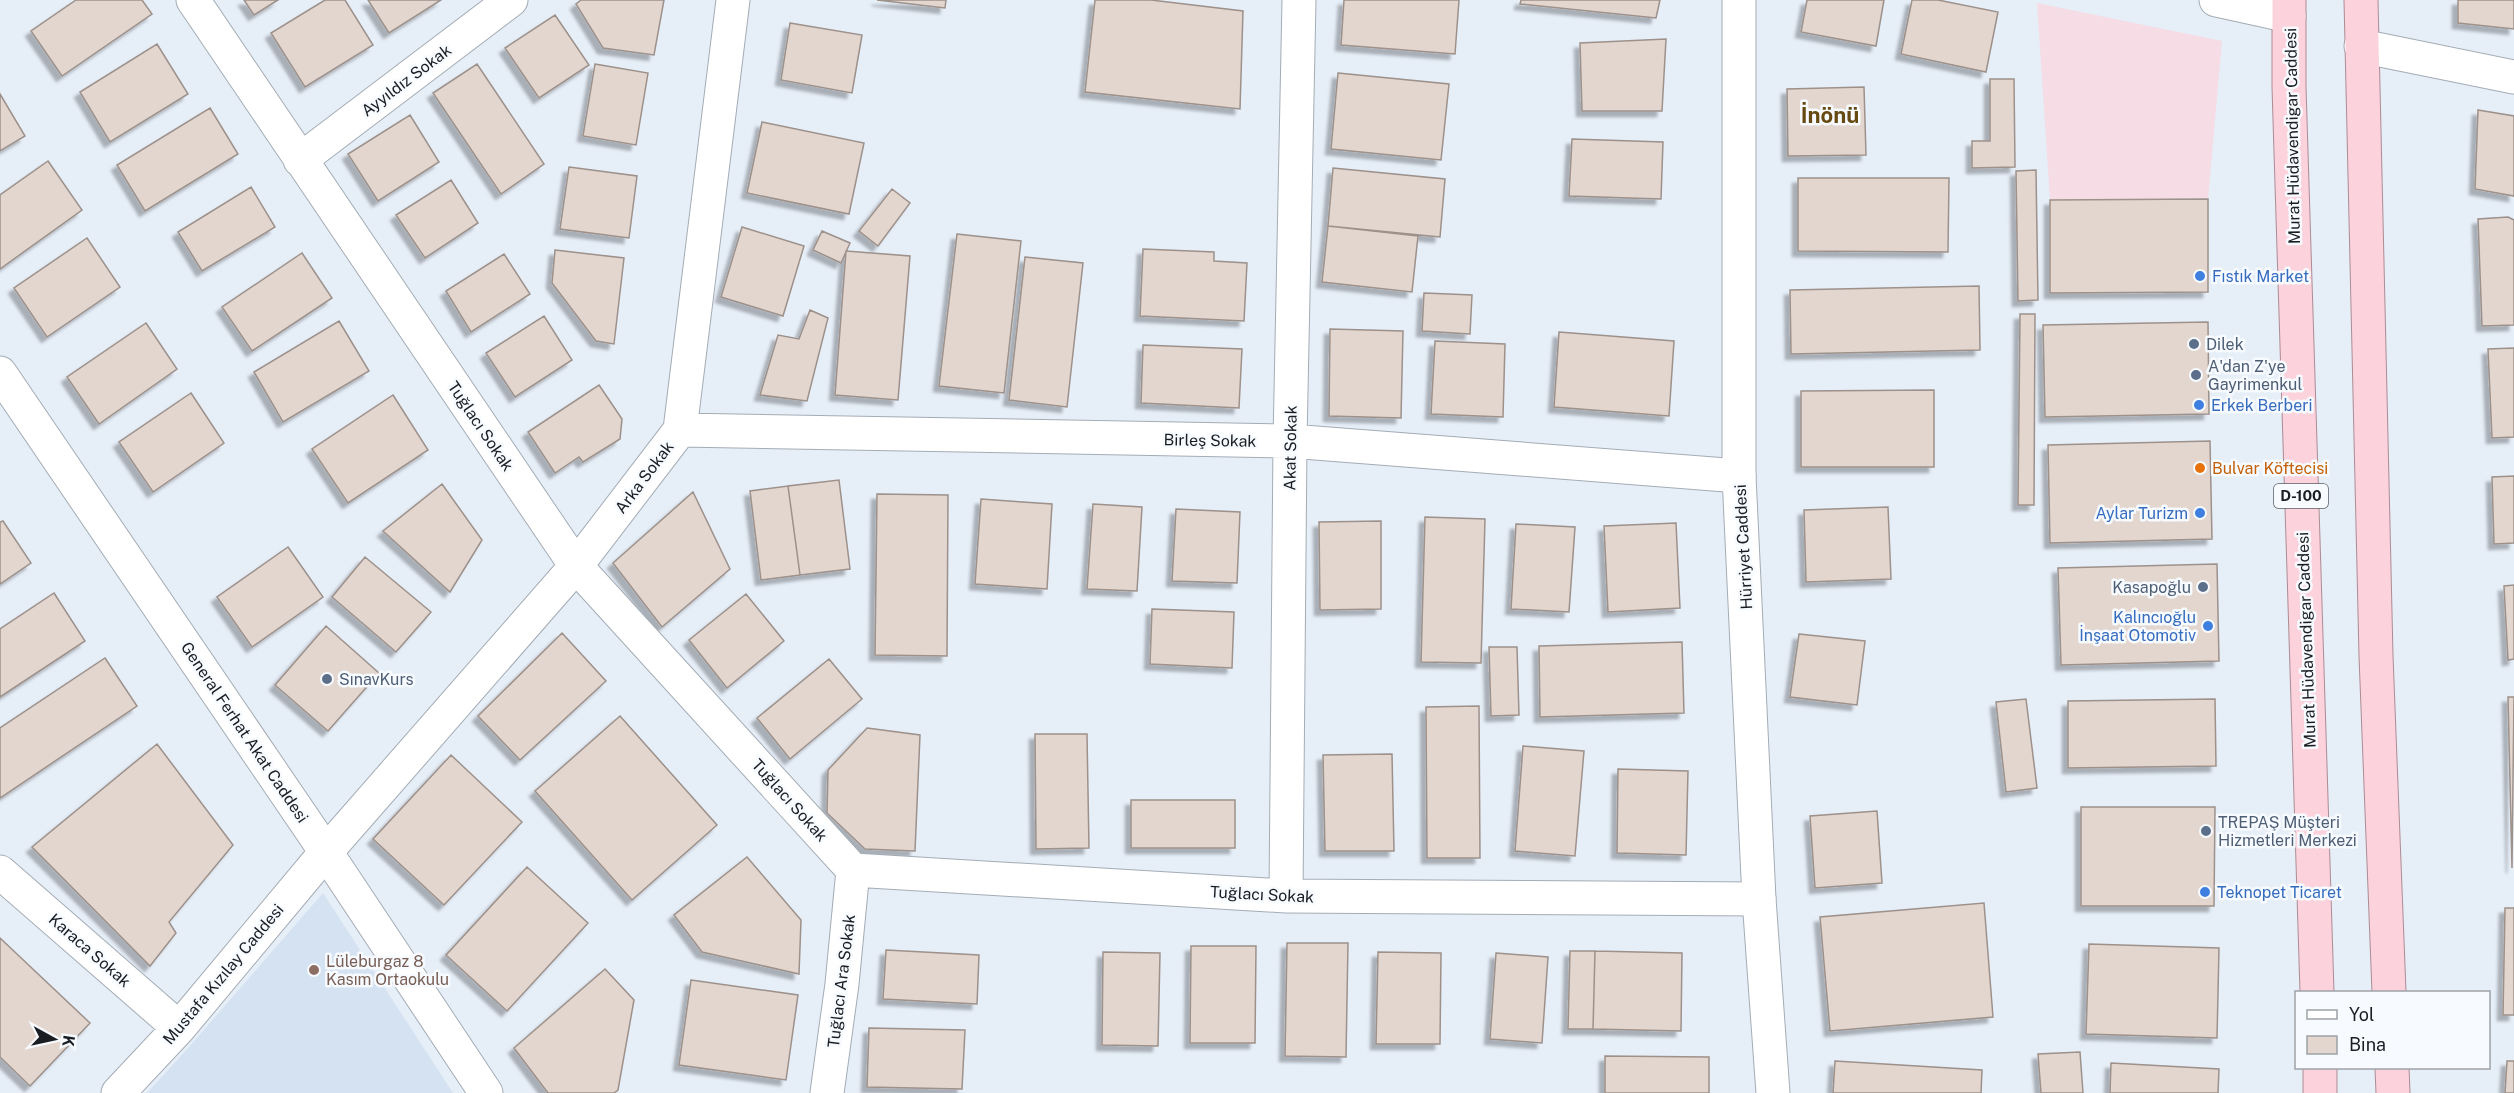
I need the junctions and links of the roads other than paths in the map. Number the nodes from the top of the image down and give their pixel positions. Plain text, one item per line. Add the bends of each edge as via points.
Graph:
1 (193, 0) edge
2 (511, 0) edge
3 (732, 0) edge
4 (1299, 0) edge
5 (1739, 0) edge
6 (2216, 0) edge
7 (2361, 0) edge
8 (2289, 8) edge
9 (2361, 46) junction
10 (2514, 77) edge
11 (300, 160) junction
12 (0, 373) edge
13 (680, 430) junction
14 (1290, 441) junction
15 (1740, 476) junction
16 (576, 566) junction
17 (326, 852) junction
18 (853, 870) junction
19 (0, 872) edge
20 (1286, 896) junction
21 (1758, 899) junction
22 (2317, 991) edge
23 (2389, 991) edge
24 (179, 1029) junction
25 (2320, 1069) edge
26 (2392, 1069) edge
27 (118, 1093) edge
28 (486, 1093) edge
29 (827, 1093) edge
30 (1773, 1093) edge
31 (2320, 1093) edge
32 (2393, 1093) edge

1 - 11 street, Tuğlacı Sokak
2 - 11 street, Ayyıldız Sokak
3 - 13 street, Arka Sokak
4 - 14 street, Akat Sokak
5 - 15 street, Hürriyet Caddesi
6 - 8 street
7 - 9 highway
8 - 22 highway, Murat Hüdavendigar Caddesi / D-100
9 - 10 street
9 - 23 highway via 2376,656
11 - 16 street, Tuğlacı Sokak
12 - 17 street, General Ferhat Akat Caddesi
13 - 14 street, Birleş Sokak
13 - 16 street, Arka Sokak
14 - 15 street, Birleş Sokak
14 - 20 street, Akat Sokak
15 - 21 street, Hürriyet Caddesi
16 - 17 street, Arka Sokak
16 - 18 street, Tuğlacı Sokak
17 - 24 street, Mustafa Kızılay Caddesi
17 - 28 street, General Ferhat Akat Caddesi
18 - 20 street, Tuğlacı Sokak
18 - 29 street, Tuğlacı Ara Sokak
19 - 24 street, Karaca Sokak
20 - 21 street, Tuğlacı Sokak
21 - 30 street, Hürriyet Caddesi
24 - 27 street, Mustafa Kızılay Caddesi
25 - 31 highway
26 - 32 highway

